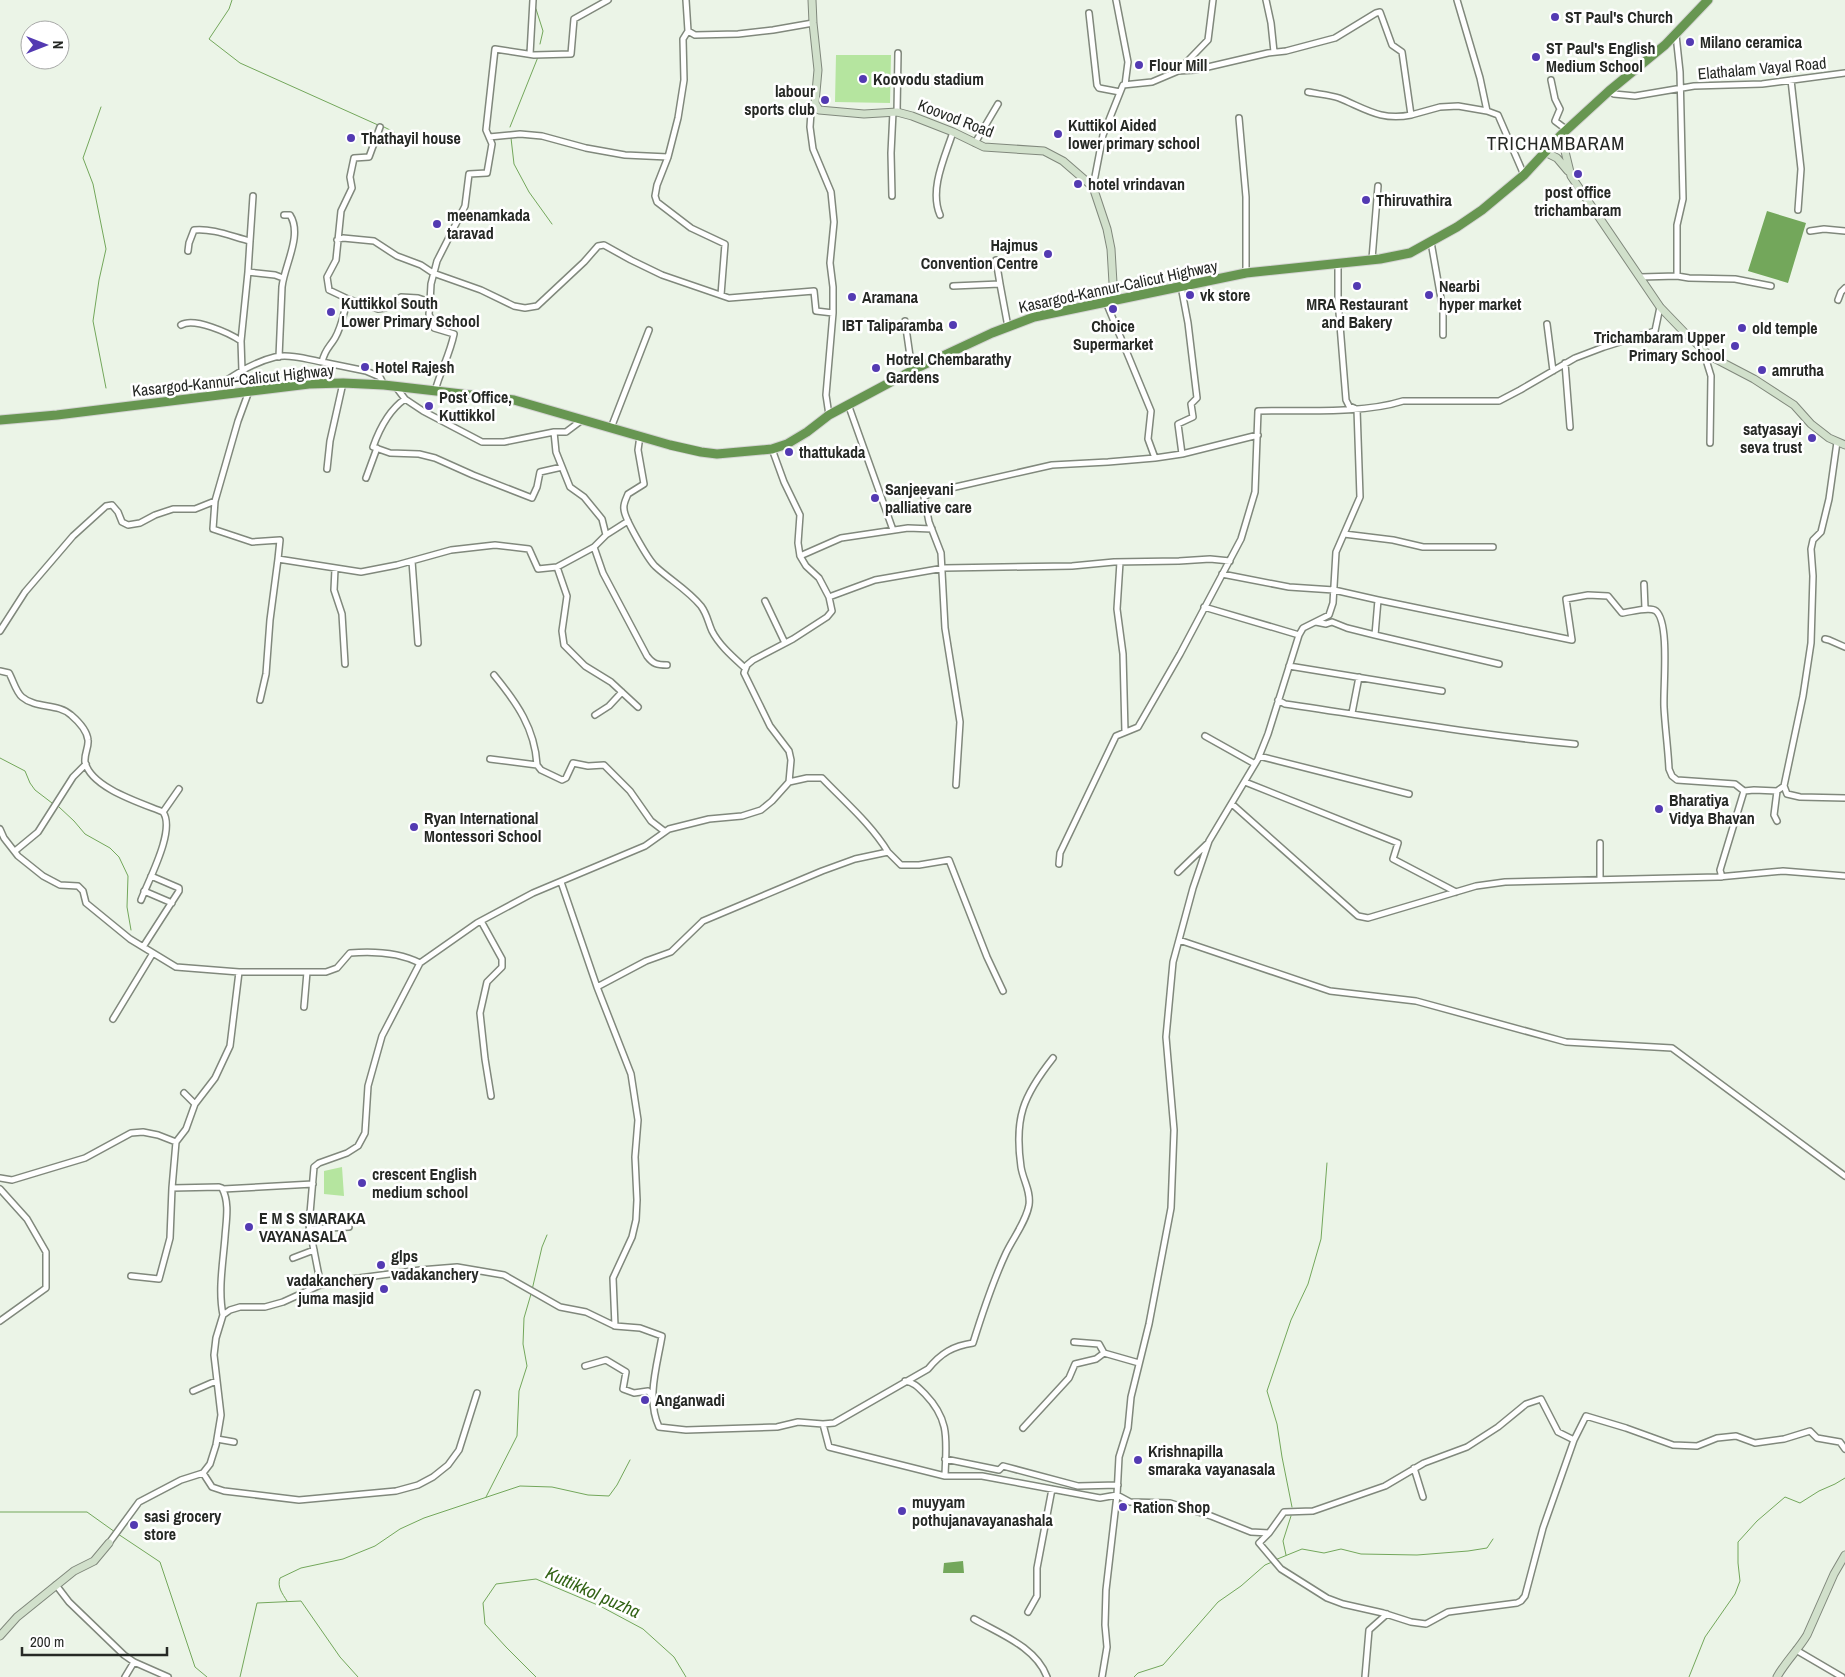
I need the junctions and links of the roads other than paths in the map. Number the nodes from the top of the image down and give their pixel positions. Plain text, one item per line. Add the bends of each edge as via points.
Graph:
1 (533, 0) edge
2 (608, 0) edge
3 (686, 0) edge
4 (812, 0) edge
5 (1116, 0) edge
6 (1213, 0) edge
7 (1266, 0) edge
8 (1457, 0) edge
9 (600, 2) edge
10 (1704, 2) edge
11 (1088, 13) dead end
12 (812, 23) junction
13 (688, 31) junction
14 (1676, 34) junction
15 (1274, 52) junction
16 (898, 53) dead end
17 (530, 54) junction
18 (1178, 71) junction
19 (1845, 73) edge
20 (1551, 80) dead end
21 (1792, 80) junction
22 (1125, 85) junction
23 (1681, 88) junction
24 (1609, 91) junction
25 (1120, 92) junction
26 (1308, 92) dead end
27 (815, 103) junction
28 (998, 104) dead end
29 (1487, 111) junction
30 (895, 112) junction
31 (1411, 115) junction
32 (1239, 118) dead end
33 (380, 127) dead end
34 (953, 132) junction
35 (1564, 132) junction
36 (489, 137) junction
37 (975, 143) junction
38 (1545, 152) junction
39 (668, 157) junction
40 (1524, 175) junction
41 (1571, 176) junction
42 (1378, 186) dead end
43 (1093, 187) junction
44 (253, 196) dead end
45 (892, 196) dead end
46 (1798, 210) dead end
47 (284, 215) dead end
48 (940, 215) dead end
49 (1810, 231) dead end
50 (1845, 231) edge
51 (337, 240) junction
52 (250, 241) junction
53 (1431, 242) junction
54 (188, 251) dead end
55 (996, 260) dead end
56 (1372, 260) junction
57 (1338, 263) junction
58 (248, 272) junction
59 (1246, 273) junction
60 (433, 274) junction
61 (1677, 276) junction
62 (1641, 277) junction
63 (283, 278) junction
64 (1000, 284) junction
65 (952, 286) dead end
66 (1181, 286) junction
67 (1772, 286) dead end
68 (1845, 288) edge
69 (721, 295) junction
70 (348, 299) junction
71 (1110, 300) junction
72 (1838, 300) dead end
73 (430, 302) junction
74 (1660, 307) junction
75 (833, 313) junction
76 (905, 321) dead end
77 (1547, 324) dead end
78 (181, 325) dead end
79 (1008, 327) junction
80 (649, 330) dead end
81 (1443, 335) dead end
82 (241, 341) junction
83 (1702, 349) junction
84 (279, 357) junction
85 (322, 362) junction
86 (1566, 363) junction
87 (912, 370) junction
88 (242, 371) junction
89 (1552, 371) junction
90 (343, 383) junction
91 (384, 385) junction
92 (396, 386) junction
93 (250, 391) junction
94 (435, 391) junction
95 (203, 397) junction
96 (405, 399) junction
97 (848, 404) junction
98 (1357, 409) junction
99 (830, 415) junction
100 (0, 420) edge
101 (583, 420) junction
102 (1570, 427) dead end
103 (611, 428) junction
104 (554, 432) junction
105 (1258, 435) junction
106 (640, 436) junction
107 (1837, 442) junction
108 (1710, 443) dead end
109 (1845, 445) edge
110 (377, 448) junction
111 (772, 450) junction
112 (1182, 454) junction
113 (1155, 458) junction
114 (562, 467) junction
115 (327, 469) dead end
116 (366, 478) dead end
117 (215, 501) junction
118 (628, 521) junction
119 (932, 529) junction
120 (893, 530) junction
121 (1344, 534) junction
122 (606, 535) junction
123 (594, 547) junction
124 (1494, 547) dead end
125 (800, 556) junction
126 (278, 559) junction
127 (412, 561) junction
128 (1230, 561) junction
129 (1120, 562) junction
130 (557, 567) junction
131 (942, 568) junction
132 (335, 569) junction
133 (1222, 574) junction
134 (1644, 584) dead end
135 (1334, 590) junction
136 (829, 597) junction
137 (1378, 600) junction
138 (766, 601) dead end
139 (1204, 607) junction
140 (1645, 608) junction
141 (1316, 622) junction
142 (0, 631) edge
143 (1299, 635) junction
144 (1375, 635) junction
145 (1824, 639) dead end
146 (418, 643) dead end
147 (785, 643) junction
148 (1845, 647) edge
149 (345, 664) dead end
150 (1498, 664) dead end
151 (667, 665) dead end
152 (1289, 666) junction
153 (745, 668) junction
154 (0, 671) edge
155 (494, 675) dead end
156 (1360, 677) junction
157 (1442, 691) dead end
158 (622, 692) junction
159 (260, 700) dead end
160 (1278, 700) junction
161 (638, 708) dead end
162 (1352, 713) junction
163 (595, 715) dead end
164 (1125, 732) junction
165 (1205, 736) dead end
166 (1575, 744) dead end
167 (1259, 756) junction
168 (490, 759) dead end
169 (86, 764) junction
170 (1255, 764) junction
171 (537, 766) junction
172 (562, 780) junction
173 (789, 782) junction
174 (1245, 782) junction
175 (956, 785) dead end
176 (562, 786) dead end
177 (1784, 786) junction
178 (179, 790) dead end
179 (1744, 791) junction
180 (1777, 791) junction
181 (1409, 794) dead end
182 (1845, 798) edge
183 (1232, 804) junction
184 (163, 812) junction
185 (1777, 821) dead end
186 (0, 829) edge
187 (664, 832) junction
188 (1209, 841) junction
189 (1600, 843) dead end
190 (15, 852) junction
191 (888, 852) junction
192 (1059, 864) dead end
193 (1178, 872) dead end
194 (151, 876) junction
195 (1845, 876) edge
196 (1722, 877) junction
197 (1600, 879) junction
198 (561, 882) junction
199 (144, 891) junction
200 (1456, 892) junction
201 (141, 900) dead end
202 (172, 903) junction
203 (481, 920) junction
204 (1180, 940) junction
205 (143, 947) junction
206 (153, 953) junction
207 (420, 963) junction
208 (239, 972) junction
209 (306, 972) junction
210 (597, 987) junction
211 (1003, 991) dead end
212 (304, 1007) dead end
213 (113, 1019) dead end
214 (1053, 1058) dead end
215 (184, 1093) dead end
216 (491, 1096) dead end
217 (195, 1104) junction
218 (176, 1142) junction
219 (1845, 1176) edge
220 (0, 1178) edge
221 (313, 1184) junction
222 (0, 1185) edge
223 (172, 1188) junction
224 (0, 1190) edge
225 (223, 1190) junction
226 (349, 1227) dead end
227 (309, 1229) junction
228 (314, 1250) junction
229 (293, 1258) dead end
230 (131, 1276) dead end
231 (318, 1286) junction
232 (223, 1315) junction
233 (0, 1321) edge
234 (615, 1326) junction
235 (1074, 1342) dead end
236 (1104, 1353) junction
237 (1139, 1363) junction
238 (585, 1366) dead end
239 (216, 1381) junction
240 (906, 1381) junction
241 (193, 1391) dead end
242 (477, 1393) dead end
243 (653, 1397) junction
244 (823, 1424) junction
245 (1022, 1428) dead end
246 (217, 1439) junction
247 (1574, 1440) junction
248 (234, 1442) dead end
249 (1845, 1449) edge
250 (945, 1460) junction
251 (1414, 1468) junction
252 (203, 1473) junction
253 (945, 1476) junction
254 (1118, 1485) junction
255 (1052, 1489) junction
256 (1117, 1495) junction
257 (1423, 1497) dead end
258 (1269, 1533) junction
259 (109, 1543) joint
260 (1845, 1554) edge
261 (56, 1585) junction
262 (1028, 1612) dead end
263 (1387, 1614) junction
264 (974, 1619) dead end
265 (0, 1636) edge
266 (1796, 1650) junction
267 (134, 1662) junction
268 (125, 1677) edge
269 (168, 1677) edge
270 (1047, 1677) edge
271 (1102, 1677) edge
272 (1365, 1677) edge
273 (1777, 1677) edge
274 (1842, 1677) edge

1 - 17 street
2 - 9 street
3 - 13 street
4 - 12 main road
5 - 22 street via 1128,62
6 - 18 street via 1208,40
7 - 15 street
8 - 29 street
9 - 17 street via 574,19 571,54
10 - 14 highway, Kasargod-Kannur-Calicut Highway
11 - 25 street via 1097,85
12 - 13 street via 738,34 694,35
12 - 27 main road via 818,70
13 - 39 street via 683,40 684,80 678,118
14 - 23 street
14 - 24 highway, Kasargod-Kannur-Calicut Highway
15 - 18 street
15 - 31 street via 1335,38 1380,12 1392,46 1402,52
16 - 30 street
17 - 36 street via 495,50 486,130
18 - 22 street via 1152,82
19 - 21 street, Elathalam Vayal Road
20 - 35 street via 1560,109 1554,121
21 - 23 street, Elathalam Vayal Road
21 - 46 street via 1801,169
22 - 25 street
23 - 24 street, Elathalam Vayal Road via 1634,96
23 - 61 street via 1683,199 1677,224
24 - 35 highway, Kasargod-Kannur-Calicut Highway
25 - 43 street via 1103,135
26 - 31 street via 1338,98 1380,116
27 - 30 main road, Koovod Road via 819,110 828,112
27 - 75 street via 810,127 813,149 831,192 834,222 830,263
28 - 37 street
29 - 31 street via 1458,106
29 - 40 street via 1498,115
30 - 34 main road, Koovod Road
30 - 45 street via 891,153
32 - 59 street via 1246,197
33 - 51 street via 369,157 354,158 350,176 352,188 341,211
34 - 37 main road, Koovod Road
34 - 48 street via 938,177 936,206
35 - 38 highway, Kasargod-Kannur-Calicut Highway
35 - 41 main road
36 - 39 street via 542,136 625,155
36 - 60 street via 492,144 487,173 469,174 465,206
37 - 43 main road, Koovod Road via 984,147 1044,151 1063,161
38 - 40 highway, Kasargod-Kannur-Calicut Highway
38 - 41 main road via 1560,161
39 - 69 street via 657,185 657,202 691,228 725,244
40 - 53 highway, Kasargod-Kannur-Calicut Highway via 1458,228
41 - 62 main road
42 - 56 street
43 - 71 main road via 1111,249
44 - 52 street
47 - 63 street via 290,215 294,221 293,248
49 - 50 street
51 - 60 street via 374,241
51 - 70 street via 336,260 327,284 329,290
52 - 54 street via 194,230
52 - 58 street
53 - 56 highway, Kasargod-Kannur-Calicut Highway via 1410,252
53 - 81 street via 1443,310
55 - 64 street
56 - 57 highway, Kasargod-Kannur-Calicut Highway
57 - 59 highway, Kasargod-Kannur-Calicut Highway
57 - 98 street via 1346,400 1349,406
58 - 63 street
58 - 82 street
59 - 66 highway, Kasargod-Kannur-Calicut Highway
60 - 69 street via 481,290 514,306 537,306 598,246 604,245 662,275
60 - 73 street
61 - 62 street
61 - 67 street via 1735,279
62 - 74 main road
63 - 84 street
64 - 65 street
64 - 79 street
66 - 71 highway, Kasargod-Kannur-Calicut Highway
66 - 112 street via 1197,398 1191,404 1193,417 1178,424
68 - 72 street
69 - 75 street via 739,298 814,291 816,311
70 - 73 street via 378,309 401,297
70 - 85 street via 335,338 325,350
71 - 79 highway, Kasargod-Kannur-Calicut Highway via 1034,316
71 - 113 street via 1150,411 1148,439
73 - 94 street via 429,314 434,328 454,334
74 - 83 main road
74 - 86 street via 1655,331
75 - 99 street via 826,395
76 - 87 street
77 - 89 street
78 - 82 street via 185,322 198,324
79 - 87 highway, Kasargod-Kannur-Calicut Highway
80 - 103 street
82 - 88 street
83 - 107 main road via 1794,405 1811,424
83 - 108 street via 1711,376
84 - 85 street
84 - 88 street
85 - 91 street via 366,371 380,377
86 - 89 street
86 - 102 street
87 - 97 highway, Kasargod-Kannur-Calicut Highway
88 - 95 street
89 - 98 street via 1499,401 1403,401
90 - 91 highway, Kasargod-Kannur-Calicut Highway
90 - 93 highway, Kasargod-Kannur-Calicut Highway
90 - 115 street
91 - 92 highway, Kasargod-Kannur-Calicut Highway
92 - 94 highway, Kasargod-Kannur-Calicut Highway
92 - 96 street
93 - 95 highway, Kasargod-Kannur-Calicut Highway
93 - 117 street
94 - 101 highway, Kasargod-Kannur-Calicut Highway via 514,400
95 - 100 highway, Kasargod-Kannur-Calicut Highway
96 - 104 street via 440,422 482,442 504,442
96 - 110 street via 387,418 373,447
97 - 99 highway, Kasargod-Kannur-Calicut Highway
97 - 120 street
98 - 105 street via 1258,411
98 - 121 street via 1360,497
99 - 111 highway, Kasargod-Kannur-Calicut Highway via 787,444
101 - 103 highway, Kasargod-Kannur-Calicut Highway
101 - 104 street via 566,432
103 - 106 highway, Kasargod-Kannur-Calicut Highway
104 - 114 street via 556,452
105 - 112 street
105 - 128 street via 1255,492 1241,539
106 - 111 highway, Kasargod-Kannur-Calicut Highway via 717,454
106 - 118 street via 638,450 644,484 628,494 625,500
107 - 109 main road
107 - 177 street via 1821,532 1813,540 1811,549 1811,643
110 - 114 street via 390,453 435,458 532,498 540,472
110 - 116 street
111 - 125 street via 800,515
112 - 113 street
113 - 119 street via 1052,464 929,494 924,497
114 - 122 street via 570,488 584,497 602,519
117 - 126 street via 213,528 252,542 280,540
117 - 142 street via 195,508 173,508 128,525 122,522 112,505 106,506 73,536 25,592
118 - 122 street
118 - 153 street via 655,566 703,608 721,644
119 - 120 street
119 - 131 street via 941,553
120 - 125 street via 841,538
121 - 124 street via 1423,547
121 - 135 street via 1336,552
122 - 123 street
123 - 130 street
123 - 151 street via 603,573 647,656 652,662
125 - 136 street via 819,578
126 - 132 street
126 - 159 street via 266,674
127 - 130 street via 451,550 495,545 529,549 538,570
127 - 132 street via 361,572
127 - 146 street
128 - 129 street
128 - 133 street
129 - 131 street
129 - 164 street via 1118,609
130 - 158 street via 567,596 562,631 564,645 585,666
131 - 136 street via 875,580
131 - 175 street via 945,628 960,722
132 - 149 street via 334,590 342,614
133 - 135 street via 1289,587
133 - 139 street
134 - 140 street
135 - 137 street
135 - 141 street via 1329,615
136 - 147 street via 832,611 827,617
137 - 140 street via 1572,640 1566,599 1608,596 1622,612
137 - 144 street
138 - 147 street
139 - 143 street
139 - 164 street via 1138,727
140 - 179 street via 1658,613 1663,632 1664,706 1672,776 1677,780 1735,784
141 - 143 street via 1304,628
141 - 144 street via 1332,622
143 - 152 street
144 - 150 street
145 - 148 street
147 - 153 street via 753,660
152 - 156 street
152 - 160 street
153 - 173 street via 744,673 770,726 789,752
154 - 169 street via 9,673 21,696 34,704 69,713 81,725 88,740
155 - 171 street via 522,712
156 - 157 street
156 - 162 street
158 - 161 street
158 - 163 street
160 - 162 street via 1285,704
160 - 167 street
162 - 166 street via 1409,724
164 - 192 street via 1116,736 1060,853
165 - 170 street
167 - 170 street
167 - 181 street
168 - 171 street
169 - 184 street via 97,781
169 - 190 street via 73,777 38,832
170 - 174 street
171 - 172 street
172 - 176 street
172 - 187 street via 573,763 604,765
173 - 187 street via 772,801 753,814 709,819
173 - 191 street via 822,778 862,818
174 - 183 street
174 - 200 street via 1398,843 1392,859
177 - 180 street
177 - 182 street via 1787,794 1800,797
178 - 184 street
179 - 180 street
179 - 196 street via 1724,853 1720,870
180 - 185 street via 1774,816
183 - 188 street
183 - 200 street via 1358,916 1368,918
184 - 194 street via 166,827
186 - 190 street
187 - 198 street via 645,846
188 - 193 street
188 - 204 street
189 - 197 street
190 - 205 street via 60,885 78,886 86,903
191 - 210 street via 822,871 703,921 671,952 646,961
191 - 211 street via 901,865 949,860
194 - 199 street
194 - 202 street via 179,888
195 - 196 street via 1783,871
196 - 197 street
197 - 200 street via 1505,882
198 - 203 street
198 - 210 street
199 - 201 street
199 - 202 street
202 - 205 street
203 - 207 street
203 - 216 street via 502,959 502,967 487,982 480,1013
204 - 219 street via 1330,991 1416,1001 1566,1042 1672,1048
204 - 237 street via 1174,962 1166,1037 1174,1130 1171,1208
205 - 206 street
206 - 208 street via 176,967
206 - 213 street
207 - 209 street via 407,957 373,952 350,953 337,968 326,972
207 - 221 street via 382,1036 368,1086 365,1133 358,1146 314,1167
208 - 209 street
208 - 217 street via 230,1046 216,1078
209 - 212 street
210 - 234 street via 631,1074 638,1120 636,1220 632,1237 613,1278
214 - 240 street via 1031,1086 1020,1118 1021,1169 1029,1204 991,1286 974,1343 960,1345 939,1356 928,1369
215 - 217 street
217 - 218 street via 186,1129
218 - 220 street via 158,1135 131,1133 85,1158 12,1180
218 - 223 street
221 - 225 street
221 - 227 street
222 - 224 street
223 - 225 street via 219,1187
223 - 230 street via 170,1238 159,1279
224 - 233 street via 27,1218 46,1252 46,1288
225 - 232 street via 227,1212 221,1293
226 - 227 street
227 - 228 street
228 - 229 street
228 - 231 street
231 - 232 street via 283,1302 264,1307 240,1307
231 - 234 street via 336,1281 457,1267 504,1275 560,1306 586,1312
232 - 239 street via 215,1347
234 - 243 street via 640,1328 662,1336
235 - 236 street via 1099,1344
236 - 237 street
236 - 245 street via 1096,1359 1075,1364 1069,1378
237 - 254 street via 1128,1428 1119,1457
238 - 243 street via 606,1360 626,1372 623,1389 634,1393 648,1391
239 - 241 street
239 - 246 street via 221,1415
240 - 244 street via 834,1423
240 - 250 street via 929,1398 942,1417 946,1430
242 - 252 street via 459,1450 448,1465 418,1485 396,1491 299,1500 224,1491 212,1487
243 - 244 street via 654,1415 659,1427 686,1430 777,1427 798,1422
244 - 253 street via 829,1447
246 - 248 street
246 - 252 street via 210,1464
247 - 249 street via 1586,1416 1673,1445 1697,1446 1718,1438 1736,1436 1755,1443 1810,1431 1817,1438 1840,1442
247 - 251 street via 1558,1432 1541,1399 1526,1404 1467,1447
247 - 263 street via 1521,1601 1448,1612 1426,1624
250 - 253 street
250 - 254 street via 999,1470 1004,1466 1078,1486
251 - 257 street
251 - 258 street via 1385,1486 1313,1511 1284,1512
252 - 259 street via 181,1480 139,1502
253 - 255 street via 982,1476
254 - 256 street
255 - 256 street via 1100,1498
255 - 262 street via 1037,1568 1037,1596
256 - 258 street via 1130,1502 1170,1503 1251,1532
256 - 271 street via 1106,1590 1104,1624 1107,1647
258 - 263 street via 1259,1543 1281,1569 1327,1598
259 - 261 main road via 94,1560
260 - 266 main road via 1807,1635
261 - 265 main road
261 - 267 street via 69,1602
263 - 272 street via 1369,1630
264 - 270 street via 1028,1649
266 - 273 main road
266 - 274 street
267 - 268 street
267 - 269 street

